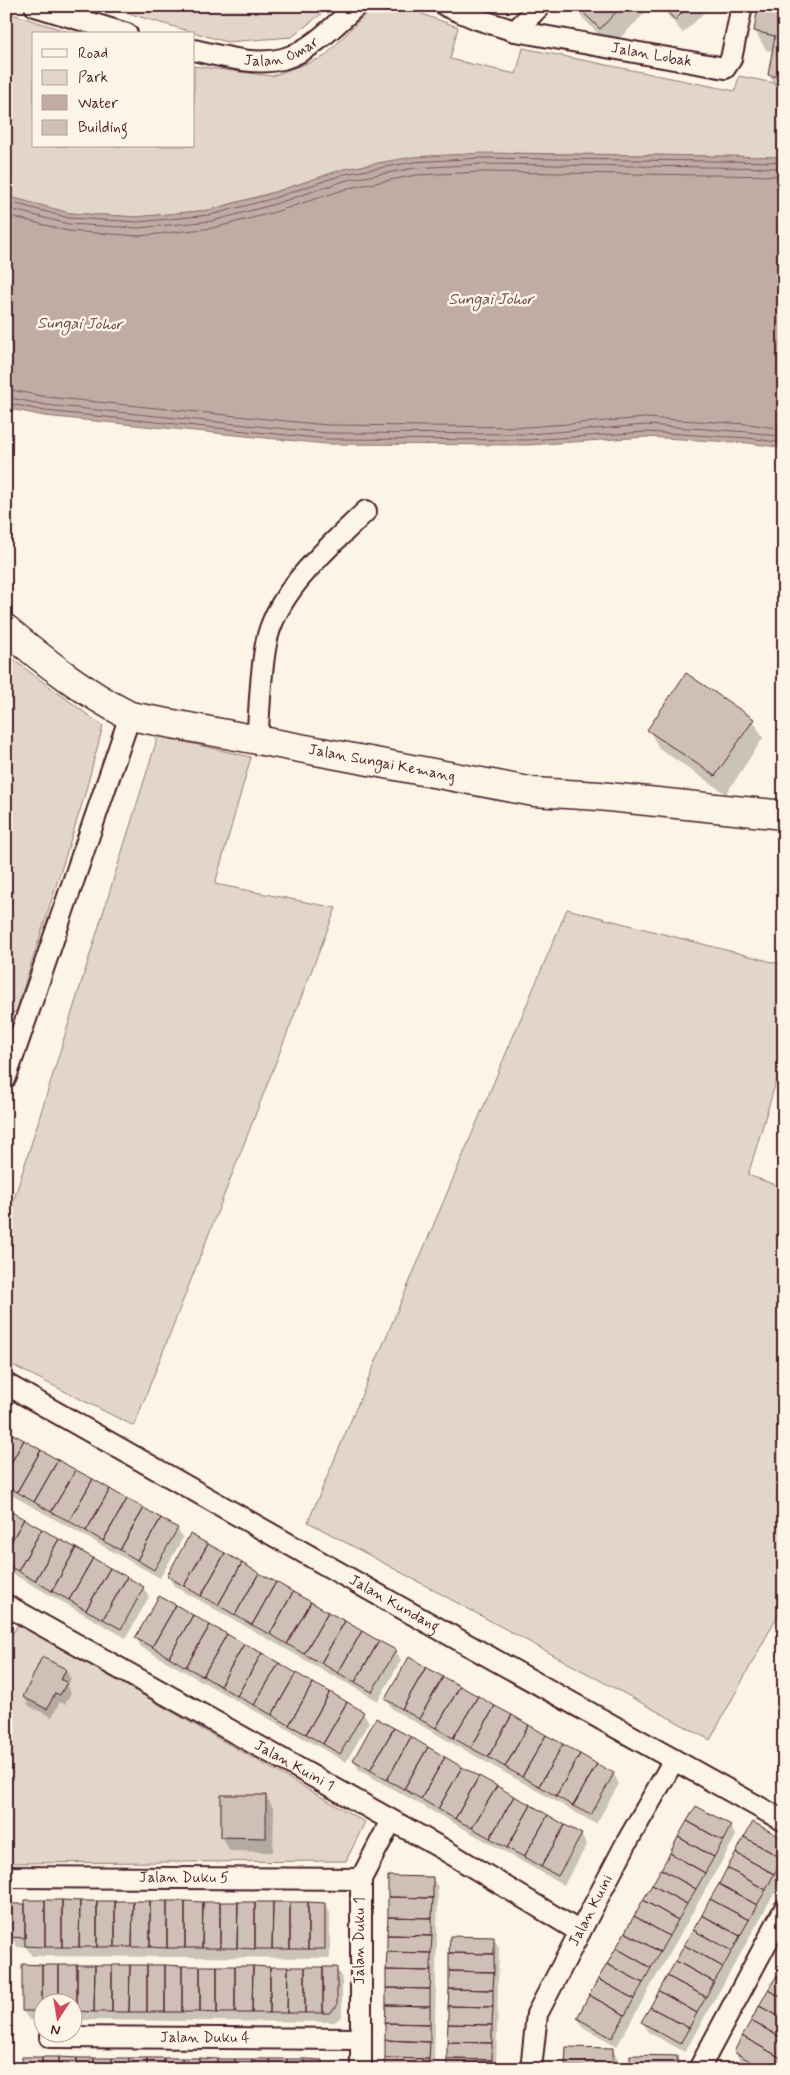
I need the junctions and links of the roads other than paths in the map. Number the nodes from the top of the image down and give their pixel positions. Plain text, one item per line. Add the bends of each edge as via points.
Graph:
1 (34, 6) edge
2 (356, 6) edge
3 (446, 6) edge
4 (540, 6) edge
5 (742, 6) edge
6 (515, 31) junction
7 (120, 32) edge
8 (195, 50) edge
9 (366, 511) dead end
10 (6, 629) edge
11 (130, 716) junction
12 (257, 740) junction
13 (784, 815) edge
14 (6, 1077) edge
15 (6, 1384) edge
16 (8, 1612) edge
17 (674, 1760) junction
18 (392, 1821) junction
19 (784, 1821) edge
20 (6, 1878) edge
21 (361, 1879) junction
22 (784, 1910) edge
23 (580, 1932) junction
24 (82, 2037) edge
25 (360, 2039) junction
26 (360, 2069) edge
27 (532, 2069) edge
28 (699, 2069) edge

1 - 7 street
2 - 8 street, Jalan Omar via 322,38 285,60 235,60
3 - 6 street, Jalan Lobak
4 - 6 street
5 - 6 street, Jalan Lobak via 731,59 725,68
9 - 12 street via 308,567 276,613 266,643
10 - 11 street, Jalan Sungai Kemang via 97,699
11 - 12 street, Jalan Sungai Kemang
11 - 14 street
12 - 13 street, Jalan Sungai Kemang via 534,792
15 - 17 street, Jalan Kundang
16 - 18 street, Jalan Kuini 1
17 - 19 street, Jalan Kundang
17 - 23 street, Jalan Kuini
18 - 21 street, Jalan Duku 1
18 - 23 street, Jalan Kuini 1
20 - 21 street, Jalan Duku 5
21 - 25 street, Jalan Duku 1
22 - 28 street
23 - 27 street, Jalan Kuini via 537,2014
24 - 25 street, Jalan Duku 4
25 - 26 street, Jalan Duku 1

